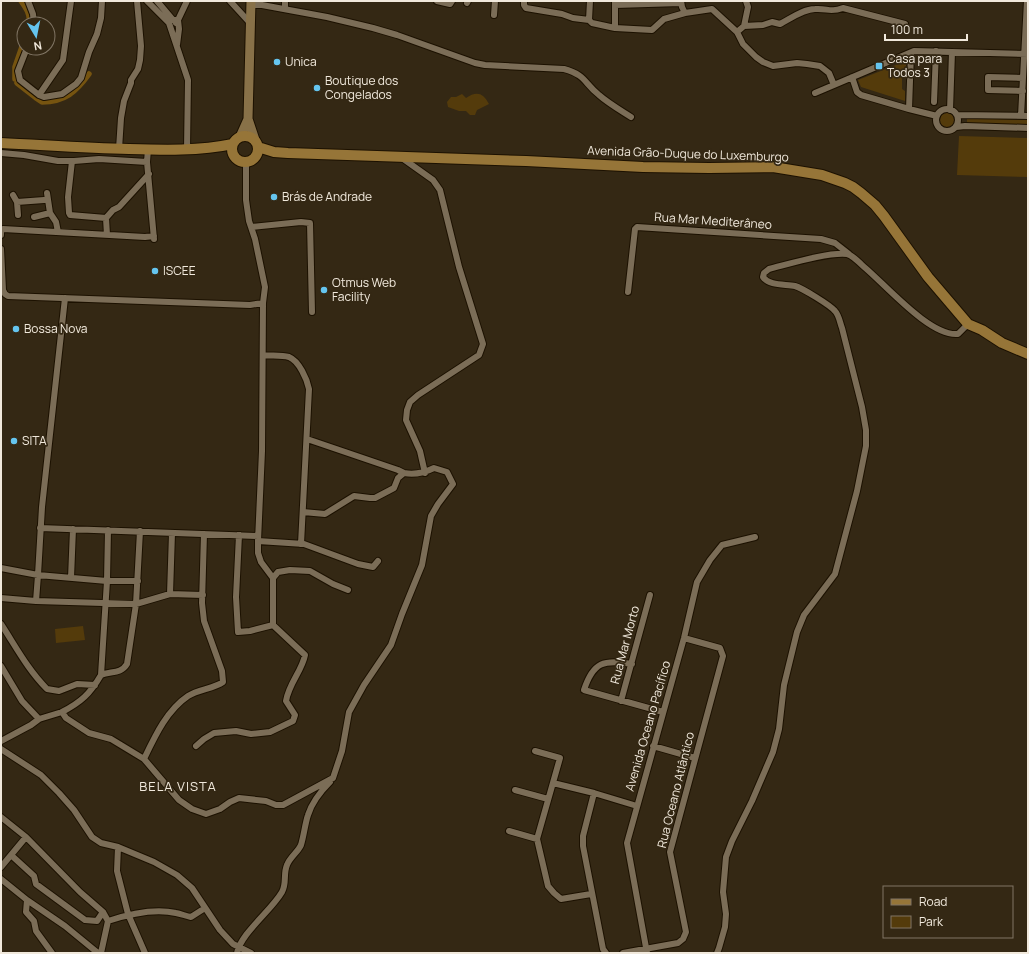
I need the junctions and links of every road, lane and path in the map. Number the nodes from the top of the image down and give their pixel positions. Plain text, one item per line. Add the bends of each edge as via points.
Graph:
1 (28, 1) edge
2 (71, 1) edge
3 (102, 1) edge
4 (137, 1) edge
5 (147, 1) edge
6 (157, 1) edge
7 (187, 1) edge
8 (230, 1) edge
9 (285, 1) edge
10 (437, 1) edge
11 (495, 1) edge
12 (590, 1) edge
13 (746, 1) edge
14 (1027, 1) edge
15 (451, 2) edge
16 (681, 2) edge
17 (251, 3) edge
18 (615, 3) edge
19 (524, 4) edge
20 (284, 9) junction
21 (685, 12) junction
22 (494, 15) dead end
23 (33, 16) edge
24 (178, 20) junction
25 (589, 20) junction
26 (169, 23) junction
27 (251, 24) junction
28 (905, 24) dead end
29 (744, 26) junction
30 (615, 28) junction
31 (737, 32) junction
32 (176, 47) junction
33 (936, 51) junction
34 (952, 52) junction
35 (911, 53) junction
36 (1026, 54) edge
37 (25, 56) edge
38 (852, 78) junction
39 (1023, 78) junction
40 (834, 85) junction
41 (1023, 91) junction
42 (815, 93) dead end
43 (39, 95) junction
44 (934, 102) dead end
45 (909, 109) junction
46 (950, 110) junction
47 (957, 115) junction
48 (631, 116) dead end
49 (937, 116) junction
50 (1021, 116) junction
51 (1028, 116) edge
52 (248, 119) junction
53 (956, 127) junction
54 (1028, 128) edge
55 (236, 140) junction
56 (1, 143) edge
57 (119, 148) junction
58 (214, 148) junction
59 (256, 148) junction
60 (148, 149) junction
61 (187, 149) junction
62 (1, 153) edge
63 (401, 157) junction
64 (235, 158) junction
65 (72, 161) junction
66 (147, 162) junction
67 (246, 162) junction
68 (148, 174) junction
69 (47, 193) dead end
70 (13, 195) dead end
71 (44, 200) dead end
72 (17, 202) junction
73 (50, 213) junction
74 (18, 215) dead end
75 (34, 217) dead end
76 (106, 218) junction
77 (251, 227) junction
78 (58, 232) junction
79 (1, 235) edge
80 (107, 235) junction
81 (1, 249) edge
82 (849, 254) junction
83 (628, 292) dead end
84 (65, 298) junction
85 (264, 303) junction
86 (312, 312) dead end
87 (968, 324) junction
88 (1028, 354) edge
89 (263, 355) junction
90 (307, 439) junction
91 (404, 473) junction
92 (425, 473) junction
93 (303, 512) junction
94 (40, 528) junction
95 (73, 529) junction
96 (108, 530) junction
97 (140, 532) junction
98 (172, 533) junction
99 (204, 534) junction
100 (239, 535) junction
101 (755, 537) dead end
102 (258, 539) junction
103 (301, 544) junction
104 (378, 561) dead end
105 (1, 568) edge
106 (38, 575) junction
107 (71, 578) junction
108 (273, 578) junction
109 (108, 581) junction
110 (138, 581) junction
111 (348, 590) dead end
112 (170, 594) junction
113 (202, 595) junction
114 (650, 595) dead end
115 (1, 598) edge
116 (36, 601) junction
117 (106, 604) junction
118 (136, 604) junction
119 (1, 624) edge
120 (273, 625) junction
121 (684, 638) junction
122 (632, 664) junction
123 (1, 666) edge
124 (101, 675) junction
125 (95, 685) junction
126 (621, 701) junction
127 (62, 712) junction
128 (663, 712) junction
129 (39, 719) junction
130 (1, 741) edge
131 (196, 746) dead end
132 (653, 746) junction
133 (1, 749) edge
134 (535, 751) dead end
135 (695, 758) junction
136 (144, 759) junction
137 (333, 778) junction
138 (553, 783) junction
139 (515, 790) dead end
140 (594, 793) junction
141 (548, 799) junction
142 (637, 806) junction
143 (1, 817) edge
144 (509, 831) dead end
145 (26, 836) junction
146 (537, 839) junction
147 (118, 847) junction
148 (11, 855) junction
149 (1, 866) edge
150 (1, 879) edge
151 (591, 894) junction
152 (28, 900) junction
153 (205, 908) junction
154 (41, 910) junction
155 (103, 912) junction
156 (128, 914) junction
157 (34, 921) junction
158 (108, 921) junction
159 (238, 950) edge
160 (647, 951) edge
161 (52, 953) edge
162 (98, 953) edge
163 (101, 953) edge
164 (145, 953) edge
165 (251, 953) edge
166 (606, 953) edge
167 (623, 953) edge
168 (717, 953) edge

1 - 23 street
2 - 43 street via 63,60
3 - 43 street via 98,30 76,84 62,94 48,97
4 - 57 street via 140,60 124,101
5 - 26 street
6 - 24 street via 173,20
7 - 24 street
8 - 27 street
9 - 20 street
10 - 15 street
11 - 22 street
12 - 25 street
13 - 29 street via 748,7
14 - 36 street
16 - 18 street
16 - 21 street
17 - 20 street
17 - 27 street
18 - 30 street
19 - 25 street
20 - 48 street via 397,35 475,63 573,71 586,80 601,97
21 - 30 street via 664,19 652,30
21 - 31 street via 712,10
24 - 26 street via 174,24
24 - 32 street
25 - 30 street via 592,24
26 - 32 street
27 - 52 street
28 - 29 street via 843,8 833,11 814,8 780,24 772,22
29 - 31 street
31 - 40 street via 743,44 756,57 770,65 820,66 829,73
32 - 61 street via 188,80
33 - 34 street
33 - 35 street
33 - 44 street
34 - 36 street
34 - 46 street
35 - 38 street
35 - 45 street
36 - 39 street
37 - 43 street via 18,77
38 - 40 street
38 - 45 street via 859,93
39 - 41 street
39 - 41 street via 988,77 988,90
40 - 42 street
41 - 50 street
45 - 49 street
46 - 47 street
46 - 49 street via 944,110
47 - 50 street
47 - 53 street
49 - 53 street via 938,125 943,130
50 - 51 street
52 - 55 street
52 - 59 street
53 - 54 street
55 - 58 main road
55 - 59 main road via 247,136
55 - 64 main road via 232,151
56 - 57 main road
57 - 60 main road
58 - 61 main road
58 - 64 main road
59 - 63 main road, Avenida Grão-Duque do Luxemburgo via 274,152
59 - 67 main road via 252,160
60 - 61 main road
60 - 66 street
62 - 65 street
63 - 87 main road, Avenida Grão-Duque do Luxemburgo via 650,167 773,167 822,175 853,187 875,205 928,277
63 - 92 street via 434,180 440,190 459,267 483,344 479,356 418,395 408,406 406,420 420,451
64 - 67 main road
65 - 66 street via 99,159
65 - 76 street via 68,213 70,216
66 - 68 street
67 - 77 street via 246,200
68 - 76 street
68 - 80 street via 154,237
69 - 73 street
70 - 72 street
71 - 72 street
72 - 74 street
73 - 75 street
73 - 78 street via 56,222
76 - 80 street
77 - 85 street via 265,287
77 - 86 street via 310,223
78 - 79 street via 3,229
78 - 80 street
81 - 84 street via 5,294
82 - 83 street, Rua Mar Mediterâneo via 835,243 821,239 638,227 635,229
82 - 87 street via 931,326 950,335 958,334
82 - 168 street via 835,254 769,269 763,277 769,282 797,286 834,311 839,319 862,407 866,446 835,574 804,615 797,632 784,685 779,729 773,752 726,857 723,892 725,927
84 - 85 street via 250,305
84 - 94 street
85 - 89 street
87 - 88 main road, Avenida Grão-Duque do Luxemburgo
89 - 90 street via 290,358 299,366 307,380
89 - 102 street
90 - 91 street
90 - 93 street
91 - 92 street
91 - 93 street via 398,478 394,488 375,498 354,496 326,514
92 - 137 street via 434,468 447,472 453,484 431,516 422,564 391,645 349,712 342,751
93 - 103 street
94 - 95 street
94 - 106 street
95 - 96 street
95 - 107 street
96 - 97 street
96 - 109 street
97 - 98 street
97 - 110 street
98 - 99 street
98 - 112 street
99 - 100 street
99 - 113 street
100 - 102 street
100 - 120 street via 236,597 238,632
101 - 121 street, Avenida Oceano Pacífico via 722,545 710,560 697,582
102 - 103 street
102 - 108 street via 261,562
103 - 104 street via 358,564 373,567
105 - 106 street
106 - 107 street
106 - 116 street
107 - 109 street
108 - 111 street via 278,572 310,571
108 - 120 street
109 - 110 street
109 - 117 street
110 - 118 street
112 - 113 street
112 - 118 street
113 - 136 street via 204,621 222,671 222,682 218,686 208,687 189,696 175,708 158,731
114 - 122 street, Rua Mar Morto
115 - 116 street
116 - 117 street
117 - 118 street
117 - 124 street
118 - 124 street via 127,664 119,672
119 - 125 street via 22,659 47,689 59,690 77,684
120 - 131 street via 305,655 304,662 288,690 286,701 295,715 293,721 270,732 251,734 236,730 214,733
121 - 128 street, Avenida Oceano Pacífico
121 - 135 street, Rua Oceano Atlântico via 720,648 723,656
122 - 126 street, Rua Mar Morto
122 - 126 street via 614,661 597,667 588,678 584,690
123 - 129 street via 22,701
124 - 125 street
125 - 127 street via 78,704
126 - 128 street
127 - 129 street
127 - 136 street via 66,718 89,733 111,739
128 - 132 street, Avenida Oceano Pacífico
129 - 130 street via 26,729
132 - 135 street
132 - 142 street, Avenida Oceano Pacífico
133 - 147 street via 50,784 74,810 92,837 101,843
134 - 138 street via 560,758
135 - 160 street, Rua Oceano Atlântico via 670,852 686,932 678,943
136 - 137 street via 179,800 192,809 206,814 239,798 283,804
137 - 159 street via 308,813 300,846 287,864 285,886 274,903 245,936
138 - 140 street
138 - 141 street
139 - 141 street
140 - 142 street
140 - 151 street via 583,836
141 - 146 street
142 - 160 street, Avenida Oceano Pacífico via 627,843
143 - 145 street
144 - 146 street
145 - 148 street
145 - 155 street
146 - 151 street via 548,886 554,894 561,899
147 - 153 street via 177,874 192,888
147 - 156 street via 117,871
148 - 149 street
148 - 155 street via 34,876 36,884 85,920 97,921
150 - 152 street
151 - 166 street
152 - 154 street
152 - 157 street via 26,912
153 - 156 street via 191,917 176,912
153 - 159 street
154 - 157 street
154 - 162 street
155 - 158 street
156 - 158 street
156 - 164 street
157 - 161 street via 36,931
158 - 163 street
159 - 165 street
160 - 167 street, Rua Oceano Atlântico

